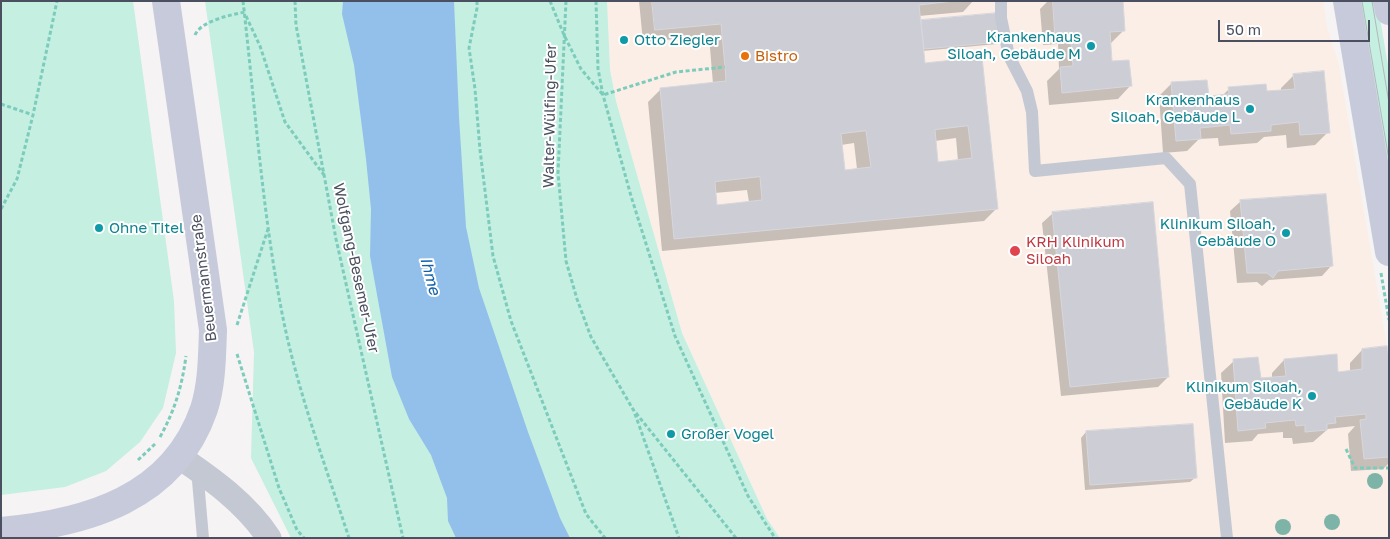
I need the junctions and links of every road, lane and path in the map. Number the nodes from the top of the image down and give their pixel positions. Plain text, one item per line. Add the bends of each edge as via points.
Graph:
1 (57, 1) edge
2 (166, 1) edge
3 (243, 1) edge
4 (295, 1) edge
5 (477, 1) edge
6 (550, 1) edge
7 (566, 1) edge
8 (596, 1) edge
9 (1001, 1) edge
10 (1347, 1) edge
11 (1387, 1) edge
12 (1389, 11) edge
13 (244, 12) junction
14 (564, 35) junction
15 (193, 39) dead end
16 (725, 67) dead end
17 (603, 95) junction
18 (1, 104) edge
19 (33, 115) junction
20 (326, 178) junction
21 (1, 209) edge
22 (268, 228) junction
23 (1389, 252) edge
24 (236, 329) dead end
25 (236, 348) dead end
26 (187, 349) dead end
27 (634, 411) junction
28 (1346, 449) dead end
29 (178, 455) junction
30 (136, 462) dead end
31 (1389, 468) edge
32 (1, 531) edge
33 (203, 538) edge
34 (269, 538) edge
35 (304, 538) edge
36 (349, 538) edge
37 (403, 538) edge
38 (605, 538) edge
39 (679, 538) edge
40 (736, 538) edge
41 (775, 538) edge
42 (1228, 538) edge

1 - 19 path
2 - 29 street, Beuermannstraße via 213,330 211,376 204,409
3 - 13 path
4 - 20 path, Wolfgang-Besemer-Ufer via 296,25
5 - 38 path via 469,48 493,256 511,321 586,514
6 - 14 path
7 - 14 path, Walter-Wülfing-Ufer
8 - 17 path via 598,69
9 - 42 lane via 1009,56 1027,91 1032,112 1035,171 1166,158 1190,184
10 - 23 street
11 - 12 street
13 - 15 path via 222,16 197,30
13 - 20 path via 260,46 285,122
13 - 22 path
14 - 17 path via 581,69
14 - 27 path, Walter-Wülfing-Ufer via 558,173 566,261 591,337
16 - 17 path via 676,72
17 - 41 path via 675,336 748,496
18 - 19 path
19 - 21 path via 16,179
20 - 37 path, Wolfgang-Besemer-Ufer via 336,238
22 - 24 path
22 - 36 path via 282,313 300,388
25 - 35 path via 279,488
26 - 29 path via 182,387 170,421
27 - 39 path, Walter-Wülfing-Ufer
27 - 40 path
28 - 31 path via 1355,468
29 - 30 path
29 - 32 street, Beuermannstraße via 162,476 115,505 86,516
29 - 33 lane
29 - 34 street via 241,504

